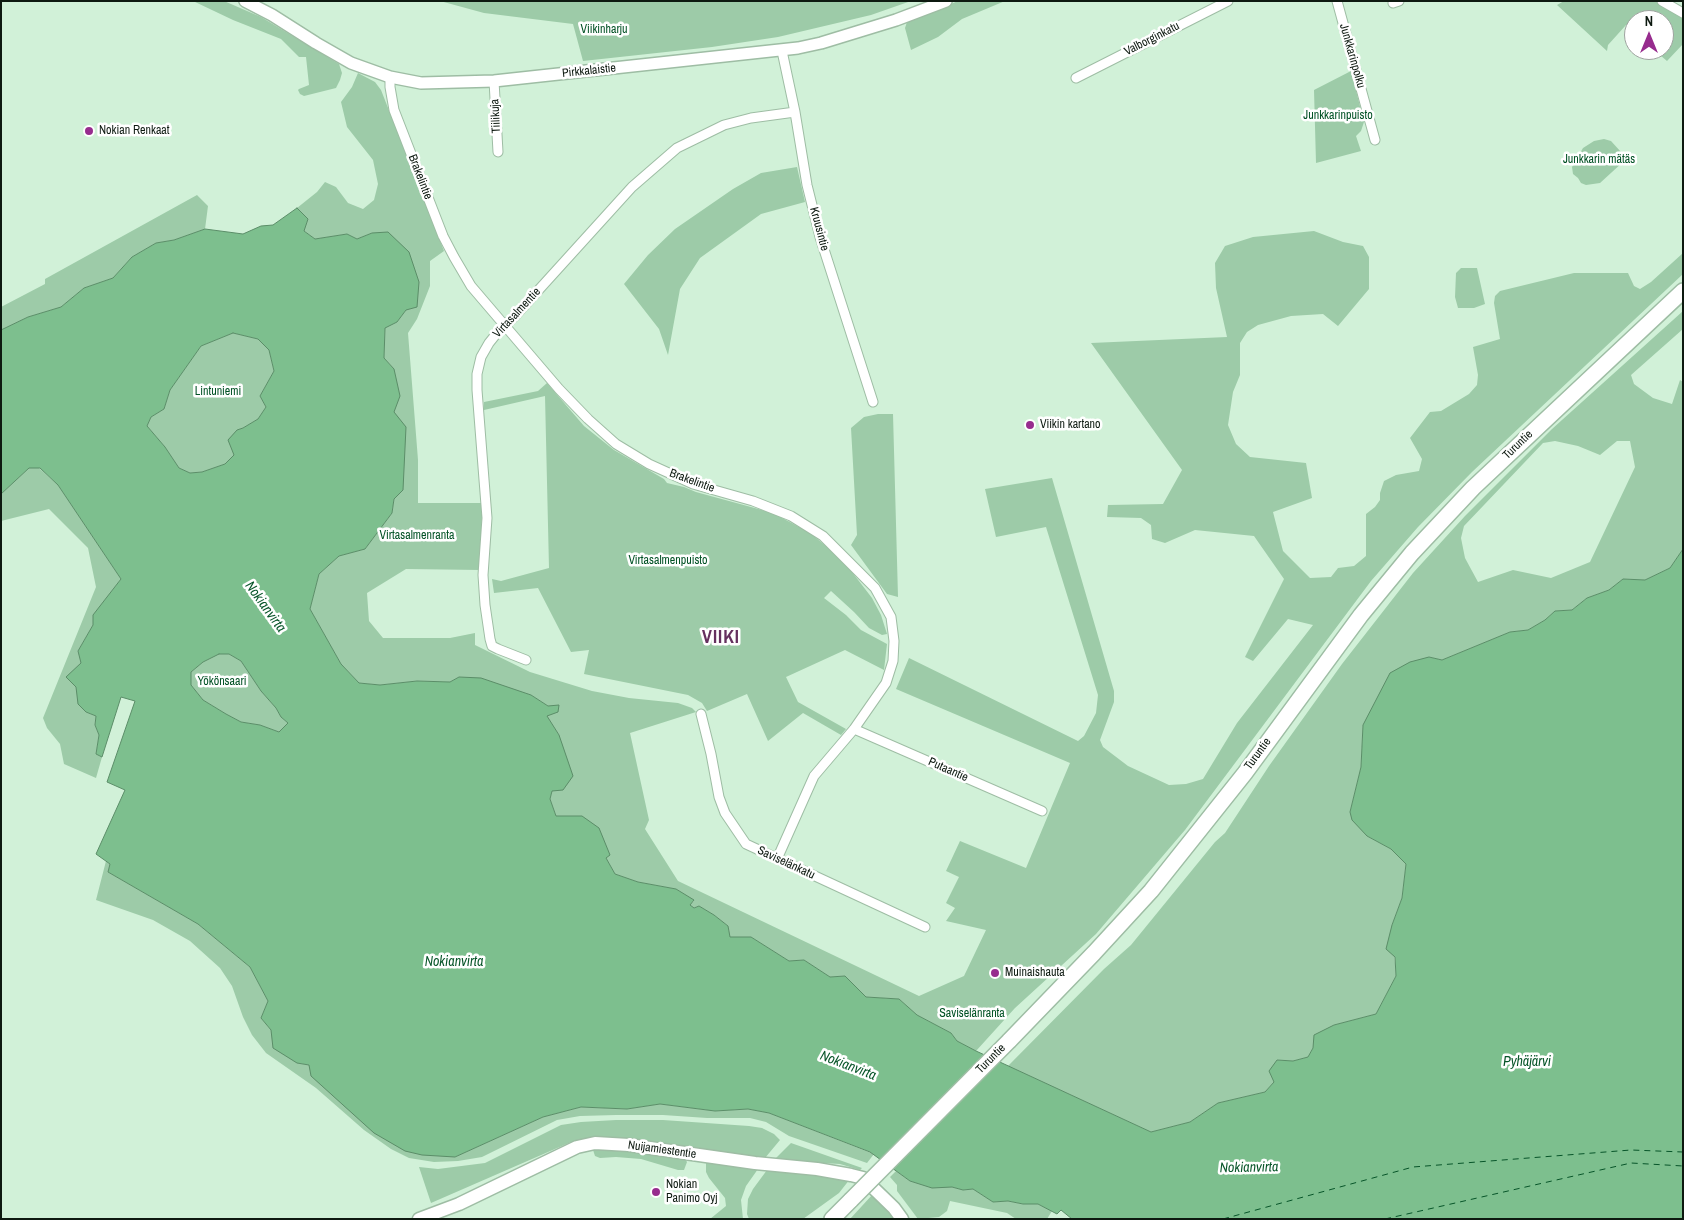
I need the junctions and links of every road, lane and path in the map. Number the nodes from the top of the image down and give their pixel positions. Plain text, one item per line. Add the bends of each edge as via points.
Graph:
1 (245, 1) edge
2 (946, 1) edge
3 (1228, 1) edge
4 (1337, 1) edge
5 (1662, 1) edge
6 (1683, 13) edge
7 (782, 51) junction
8 (390, 77) junction
9 (1076, 78) dead end
10 (494, 81) junction
11 (795, 112) junction
12 (1376, 140) dead end
13 (498, 152) dead end
14 (1683, 291) edge
15 (505, 326) junction
16 (873, 402) dead end
17 (526, 660) dead end
18 (701, 714) dead end
19 (854, 729) junction
20 (1042, 811) dead end
21 (777, 859) junction
22 (925, 927) dead end
23 (419, 1219) edge
24 (832, 1219) edge
25 (902, 1219) edge

1 - 8 street, Pirkkalaistie via 351,63
2 - 7 street, Pirkkalaistie via 821,43
3 - 9 street, Valborginkatu
4 - 12 street, Junkkarinpolku
5 - 6 street
7 - 10 street, Pirkkalaistie
7 - 11 street, Kruusintie
8 - 10 street, Pirkkalaistie via 421,83
8 - 15 street, Brakelintie via 394,110 443,236 471,286
10 - 13 street, Tiilikuja
11 - 15 street, Virtasalmentie via 724,125 677,148 632,187
11 - 16 street, Kruusintie via 807,186 820,237
14 - 24 highway, Turuntie, bridge via 1473,488 1412,553 1151,891
15 - 17 street, Virtasalmentie via 489,342 477,374 487,518 483,575 492,646
15 - 19 street, Brakelintie via 588,419 616,444 649,464 694,484 791,516 823,536 875,588 891,617 893,661 886,684
18 - 21 street, Saviselänkatu via 725,813 746,844
19 - 20 street, Putaantie
19 - 21 street, Brakelintie via 814,776
21 - 22 street, Saviselänkatu
23 - 25 main road, Nuijamiestentie via 474,1197 578,1147 596,1143 851,1175 863,1178

